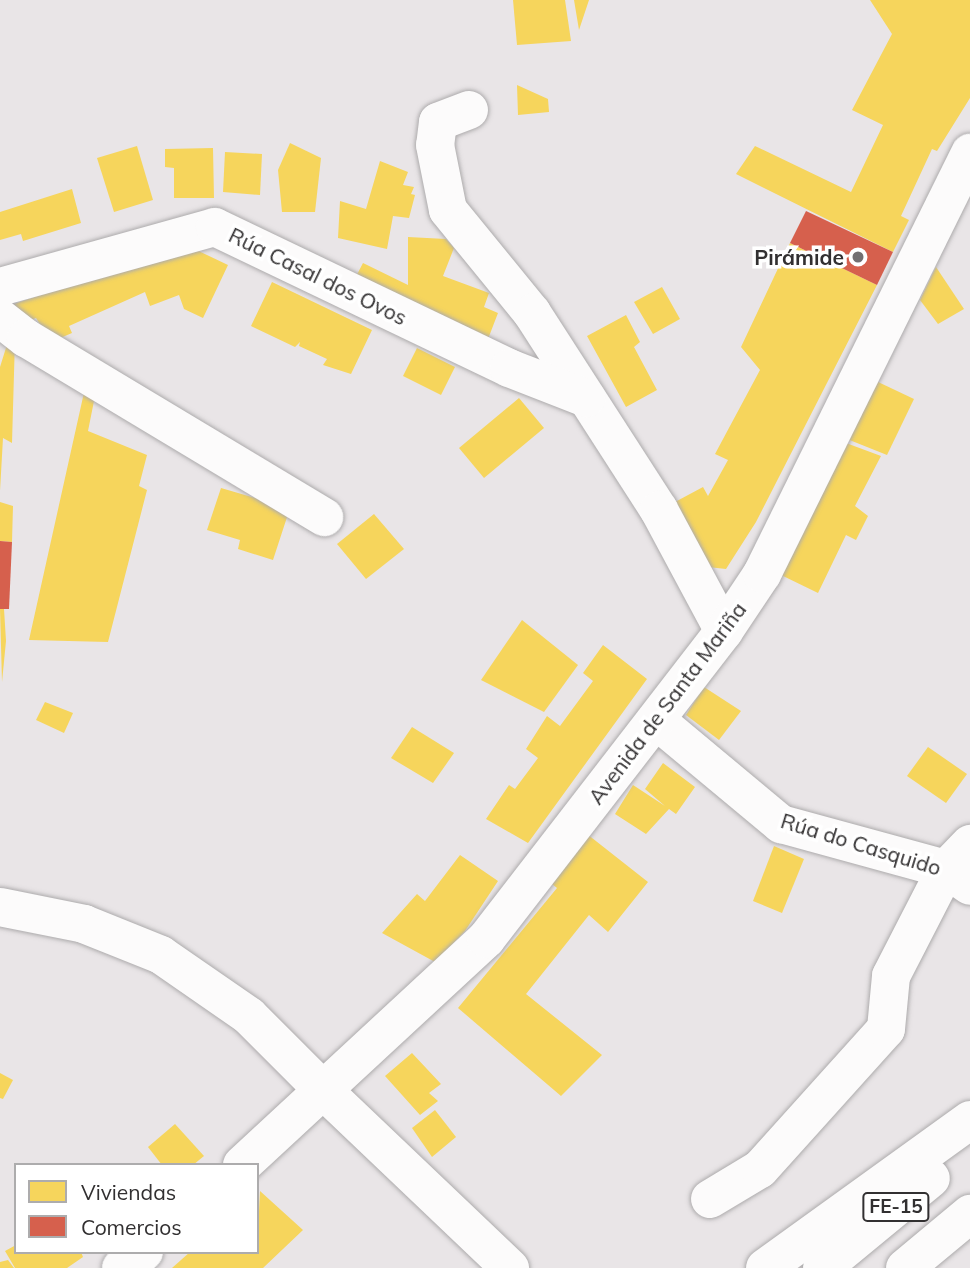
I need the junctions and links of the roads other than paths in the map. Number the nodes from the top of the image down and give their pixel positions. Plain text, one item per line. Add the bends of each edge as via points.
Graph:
1 (469, 110) dead end
2 (970, 153) edge
3 (0, 287) edge
4 (0, 318) edge
5 (586, 398) junction
6 (324, 517) dead end
7 (724, 631) junction
8 (656, 720) junction
9 (962, 866) edge
10 (6, 911) edge
11 (324, 1091) junction
12 (970, 1120) edge
13 (970, 1146) edge
14 (244, 1163) edge
15 (710, 1199) dead end
16 (970, 1214) edge
17 (141, 1254) edge
18 (121, 1268) edge
19 (510, 1268) edge
20 (765, 1268) edge
21 (822, 1268) edge
22 (905, 1268) edge

1 - 5 main road via 438,122 435,145 448,210 532,313
2 - 7 main road, Avenida de Santa Mariña via 762,574
3 - 5 main road, Rúa Casal dos Ovos via 215,227 509,368
4 - 6 main road
5 - 7 main road via 659,510
7 - 8 main road, Avenida de Santa Mariña
8 - 9 main road, Rúa do Casquido via 781,824
8 - 11 main road, Avenida de Santa Mariña via 486,939
9 - 15 main road via 891,976 887,1029 760,1169
10 - 11 main road via 84,924 162,955 249,1016
11 - 14 main road, Avenida de Santa Mariña
11 - 19 main road
12 - 20 main road
13 - 21 main road, FE-15
16 - 22 main road, FE-15
17 - 18 main road

